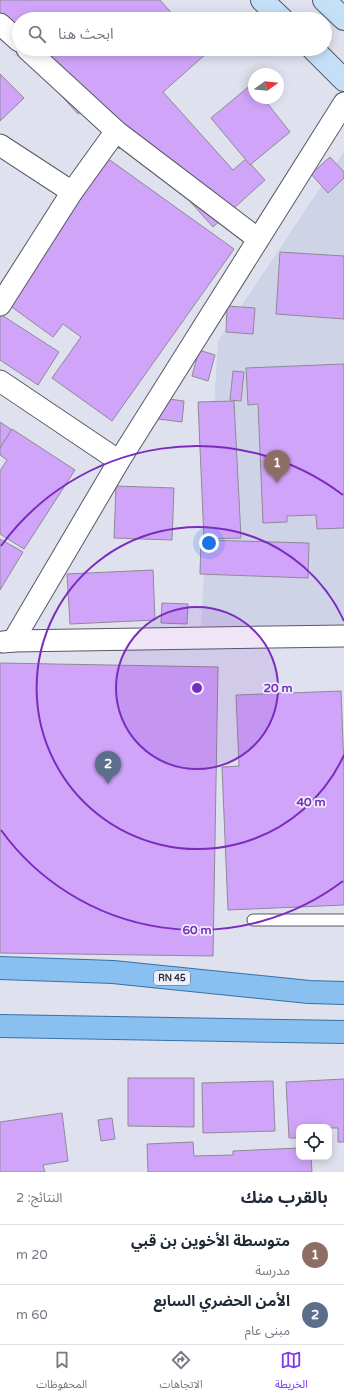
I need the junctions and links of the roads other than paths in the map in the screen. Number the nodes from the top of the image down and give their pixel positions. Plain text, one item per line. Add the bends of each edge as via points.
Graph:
1 (262, 0) edge
2 (324, 0) edge
3 (275, 12) edge
4 (344, 19) edge
5 (0, 24) edge
6 (12, 35) edge
7 (35, 56) edge
8 (319, 56) edge
9 (344, 80) edge
10 (344, 103) edge
11 (116, 131) junction
12 (0, 145) edge
13 (72, 192) junction
14 (258, 239) junction
15 (0, 305) edge
16 (0, 382) edge
17 (119, 461) junction
18 (344, 636) edge
19 (7, 642) edge
20 (253, 920) dead end
21 (344, 920) edge
22 (0, 968) edge
23 (344, 993) edge
24 (0, 1026) edge
25 (344, 1032) edge

1 - 3 main road
2 - 4 main road
5 - 6 street
7 - 11 street
8 - 9 main road
10 - 14 street
11 - 13 street
11 - 14 street
12 - 13 street
13 - 15 street
14 - 17 street
16 - 17 street
17 - 19 street
18 - 19 street
20 - 21 lane
22 - 23 main road, RN 45 via 113,972 309,992
24 - 25 main road

